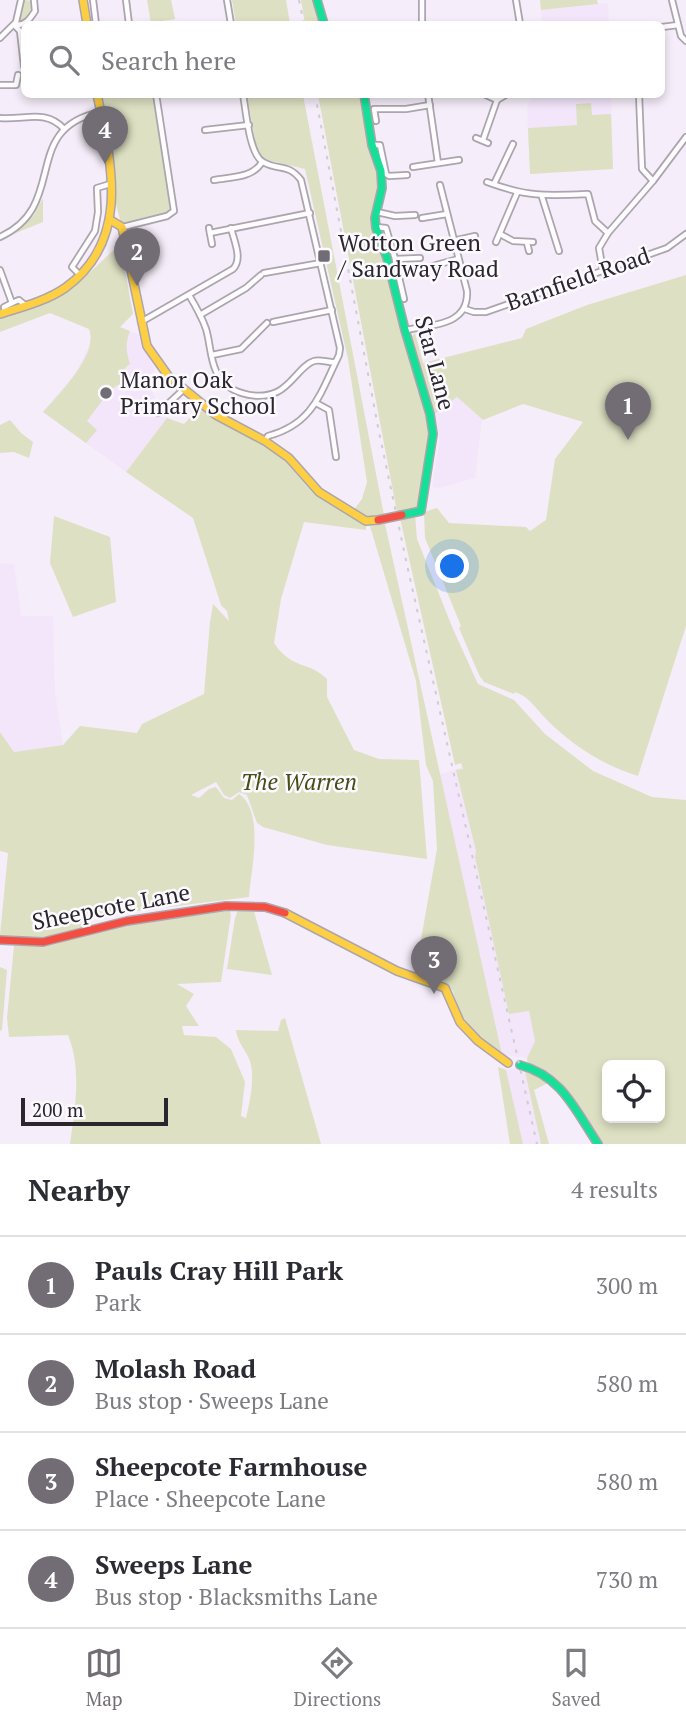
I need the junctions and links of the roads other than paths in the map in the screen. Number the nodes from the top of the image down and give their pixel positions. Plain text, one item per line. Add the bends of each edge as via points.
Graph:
1 (21, 0) edge
2 (34, 0) edge
3 (83, 0) edge
4 (93, 0) edge
5 (126, 0) edge
6 (227, 0) edge
7 (317, 0) edge
8 (422, 0) edge
9 (516, 0) edge
10 (672, 0) edge
11 (27, 21) edge
12 (86, 21) edge
13 (96, 21) edge
14 (129, 21) edge
15 (230, 21) edge
16 (322, 21) edge
17 (422, 21) edge
18 (520, 21) edge
19 (21, 24) edge
20 (14, 25) junction
21 (678, 25) junction
22 (665, 27) edge
23 (0, 38) edge
24 (21, 40) edge
25 (686, 41) edge
26 (18, 75) dead end
27 (0, 85) edge
28 (98, 98) edge
29 (157, 98) edge
30 (244, 98) edge
31 (365, 98) edge
32 (429, 98) edge
33 (493, 98) edge
34 (500, 98) edge
35 (639, 98) edge
36 (497, 100) junction
37 (430, 105) junction
38 (101, 112) junction
39 (0, 118) edge
40 (376, 121) dead end
41 (249, 125) junction
42 (64, 129) junction
43 (205, 130) dead end
44 (686, 137) edge
45 (476, 138) dead end
46 (513, 144) dead end
47 (372, 145) junction
48 (458, 160) dead end
49 (262, 162) junction
50 (438, 163) junction
51 (413, 167) dead end
52 (407, 175) dead end
53 (214, 180) dead end
54 (653, 181) junction
55 (487, 182) dead end
56 (110, 184) junction
57 (440, 185) dead end
58 (494, 185) junction
59 (517, 193) junction
60 (588, 194) junction
61 (596, 194) dead end
62 (542, 197) junction
63 (377, 212) junction
64 (310, 213) junction
65 (446, 214) junction
66 (415, 215) dead end
67 (422, 218) dead end
68 (112, 222) junction
69 (122, 227) junction
70 (231, 228) junction
71 (376, 228) junction
72 (608, 233) junction
73 (500, 234) junction
74 (686, 234) edge
75 (475, 236) dead end
76 (0, 237) edge
77 (453, 241) junction
78 (496, 242) dead end
79 (212, 244) dead end
80 (564, 245) dead end
81 (528, 251) dead end
82 (420, 258) dead end
83 (395, 259) junction
84 (458, 259) junction
85 (321, 263) junction
86 (429, 267) dead end
87 (0, 270) edge
88 (603, 271) junction
89 (81, 275) junction
90 (189, 295) junction
91 (404, 299) dead end
92 (12, 303) junction
93 (25, 306) junction
94 (465, 309) junction
95 (332, 310) junction
96 (2, 313) edge
97 (200, 316) junction
98 (141, 322) junction
99 (405, 330) junction
100 (212, 355) junction
101 (336, 362) junction
102 (183, 390) junction
103 (316, 403) junction
104 (158, 413) dead end
105 (265, 441) junction
106 (336, 457) dead end
107 (0, 940) edge
108 (508, 1063) dead end
109 (520, 1065) dead end
110 (598, 1144) edge

1 - 20 street
2 - 11 street via 35,11
3 - 12 street
4 - 13 street
5 - 14 street
6 - 15 street
7 - 16 street
8 - 17 street
9 - 18 street
10 - 21 street
19 - 20 street
20 - 23 street
20 - 24 street
21 - 22 street
21 - 25 street
26 - 27 street via 16,85
28 - 38 street
29 - 69 street via 174,211
30 - 41 street
31 - 47 street, Star Lane
32 - 37 street
33 - 36 street
34 - 36 street
35 - 54 street via 642,169
36 - 45 street via 485,141
37 - 40 street via 374,109
37 - 50 street
38 - 42 street
38 - 56 street
39 - 42 street via 47,117
41 - 43 street
41 - 49 street via 254,152
42 - 76 street via 51,148 33,211 20,226
44 - 54 street
46 - 58 street
47 - 52 street, Star Lane via 380,145 386,174
47 - 63 street, Star Lane via 381,171
48 - 50 street
49 - 53 street via 250,173
49 - 64 street via 294,170
50 - 51 street
54 - 72 street
55 - 58 street
56 - 68 street
56 - 89 street via 97,188 95,231 73,263
57 - 65 street
58 - 59 street
59 - 62 street
59 - 73 street
60 - 61 street
60 - 62 street
60 - 72 street via 595,221
62 - 80 street via 558,249
63 - 66 street
63 - 71 street, Star Lane
64 - 70 street
64 - 85 street
65 - 67 street
65 - 77 street
68 - 69 street
68 - 89 street via 101,251
69 - 98 street
70 - 79 street via 209,230
70 - 90 street via 237,265
71 - 83 street, Star Lane via 386,228
71 - 99 street, Star Lane
72 - 88 street via 599,248
73 - 78 street
73 - 81 street via 530,242
74 - 88 street, Barnfield Road via 667,248
75 - 77 street
77 - 84 street
82 - 83 street
83 - 91 street, Star Lane
84 - 86 street
84 - 94 street via 467,291
85 - 95 street
85 - 97 street via 263,274
87 - 92 street
88 - 94 street, Barnfield Road via 486,312
89 - 93 street
90 - 97 street
90 - 98 street
92 - 93 street via 19,300
92 - 96 street
93 - 96 street
94 - 99 street via 451,321
95 - 100 street via 270,323 241,349
95 - 101 street via 340,348
97 - 100 street
98 - 102 street via 147,346
99 - 105 street, Star Lane, bridge via 433,434 421,511 366,521 319,492 289,458
100 - 101 street via 216,372 226,384 258,396 277,392 316,360
101 - 103 street
102 - 104 street
102 - 105 street via 216,415
103 - 105 street via 301,422
103 - 106 street via 328,410
107 - 108 street, Sheepcote Lane via 47,943 126,921 226,906 267,906 397,971 445,988 460,1022
109 - 110 street via 539,1070 557,1084

